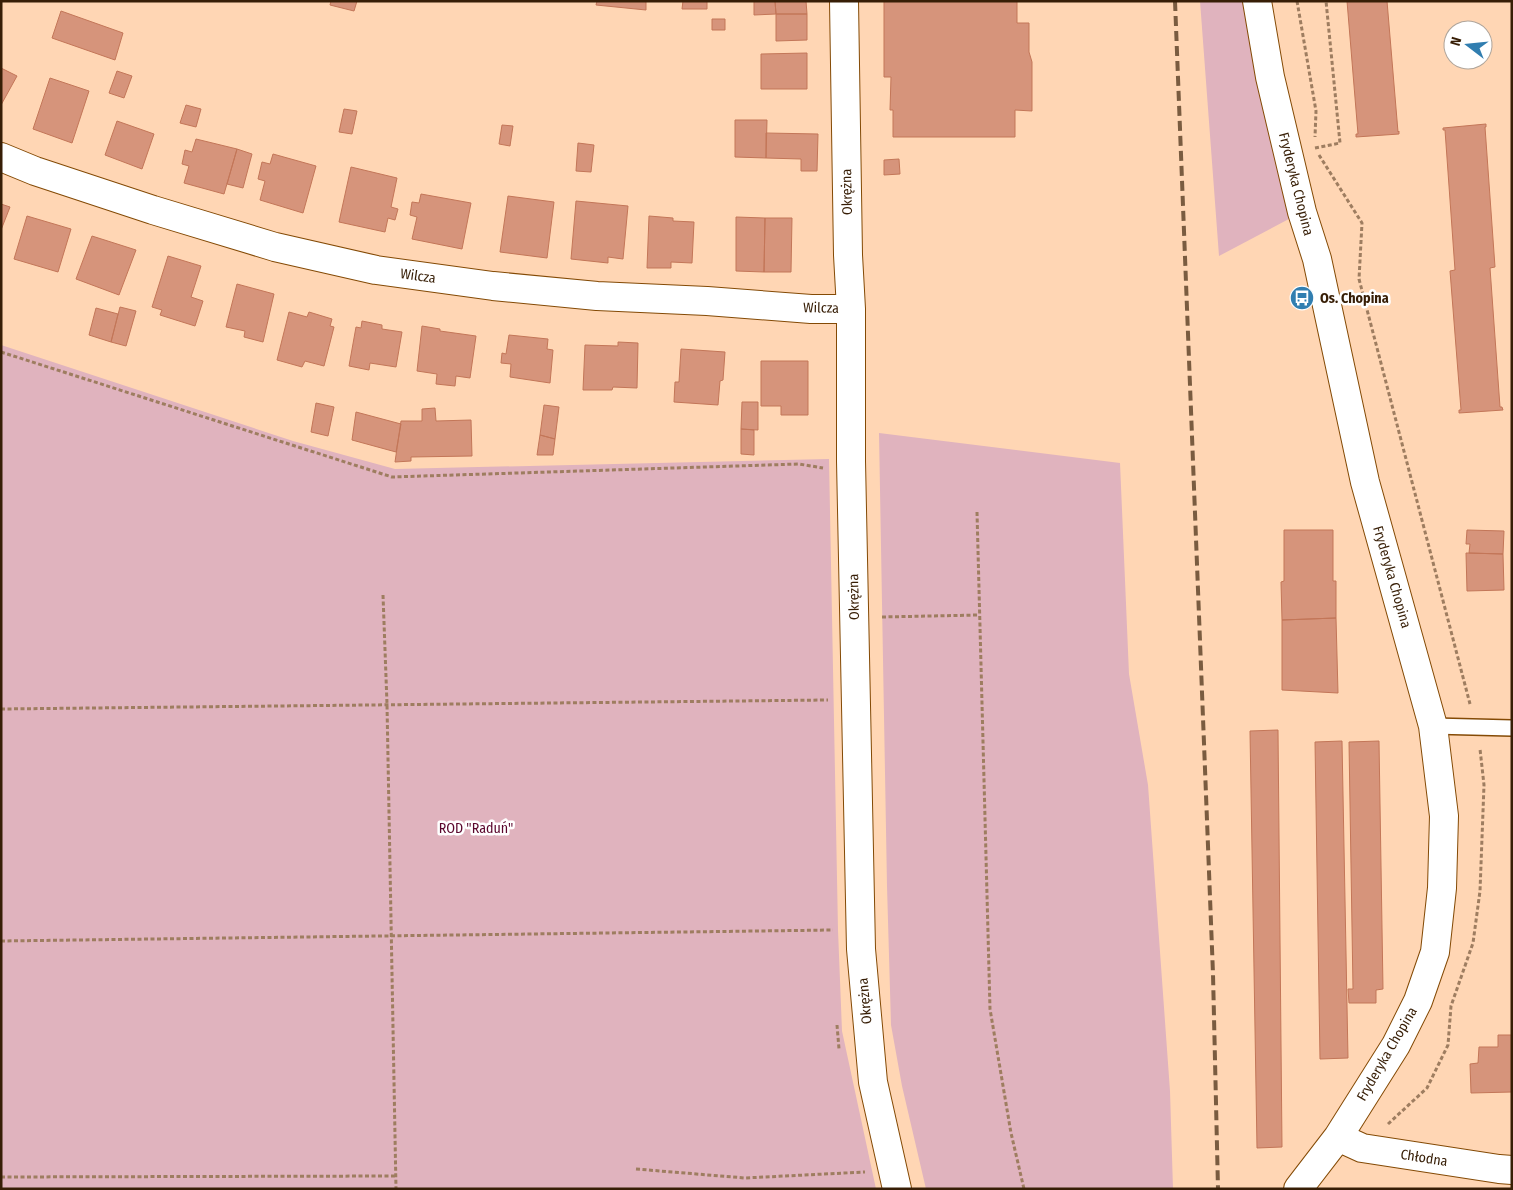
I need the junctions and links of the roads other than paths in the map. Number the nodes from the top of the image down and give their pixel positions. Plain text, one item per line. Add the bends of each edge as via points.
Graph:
1 (844, 1) edge
2 (1257, 1) edge
3 (1, 156) edge
4 (851, 309) junction
5 (1433, 726) junction
6 (1512, 728) edge
7 (1350, 1143) junction
8 (1503, 1176) edge
9 (897, 1189) edge
10 (1298, 1189) edge

1 - 4 street, Okrężna
2 - 5 street, Fryderyka Chopina via 1270,77 1302,212 1317,258 1365,482
3 - 4 street, Wilcza via 35,171 153,210 275,247 376,270 596,296
4 - 9 street, Okrężna via 861,950 873,1082
5 - 6 lane
5 - 7 street, Fryderyka Chopina via 1444,816 1442,888 1435,952 1418,1001
7 - 8 street, Chłodna
7 - 10 street, Fryderyka Chopina

